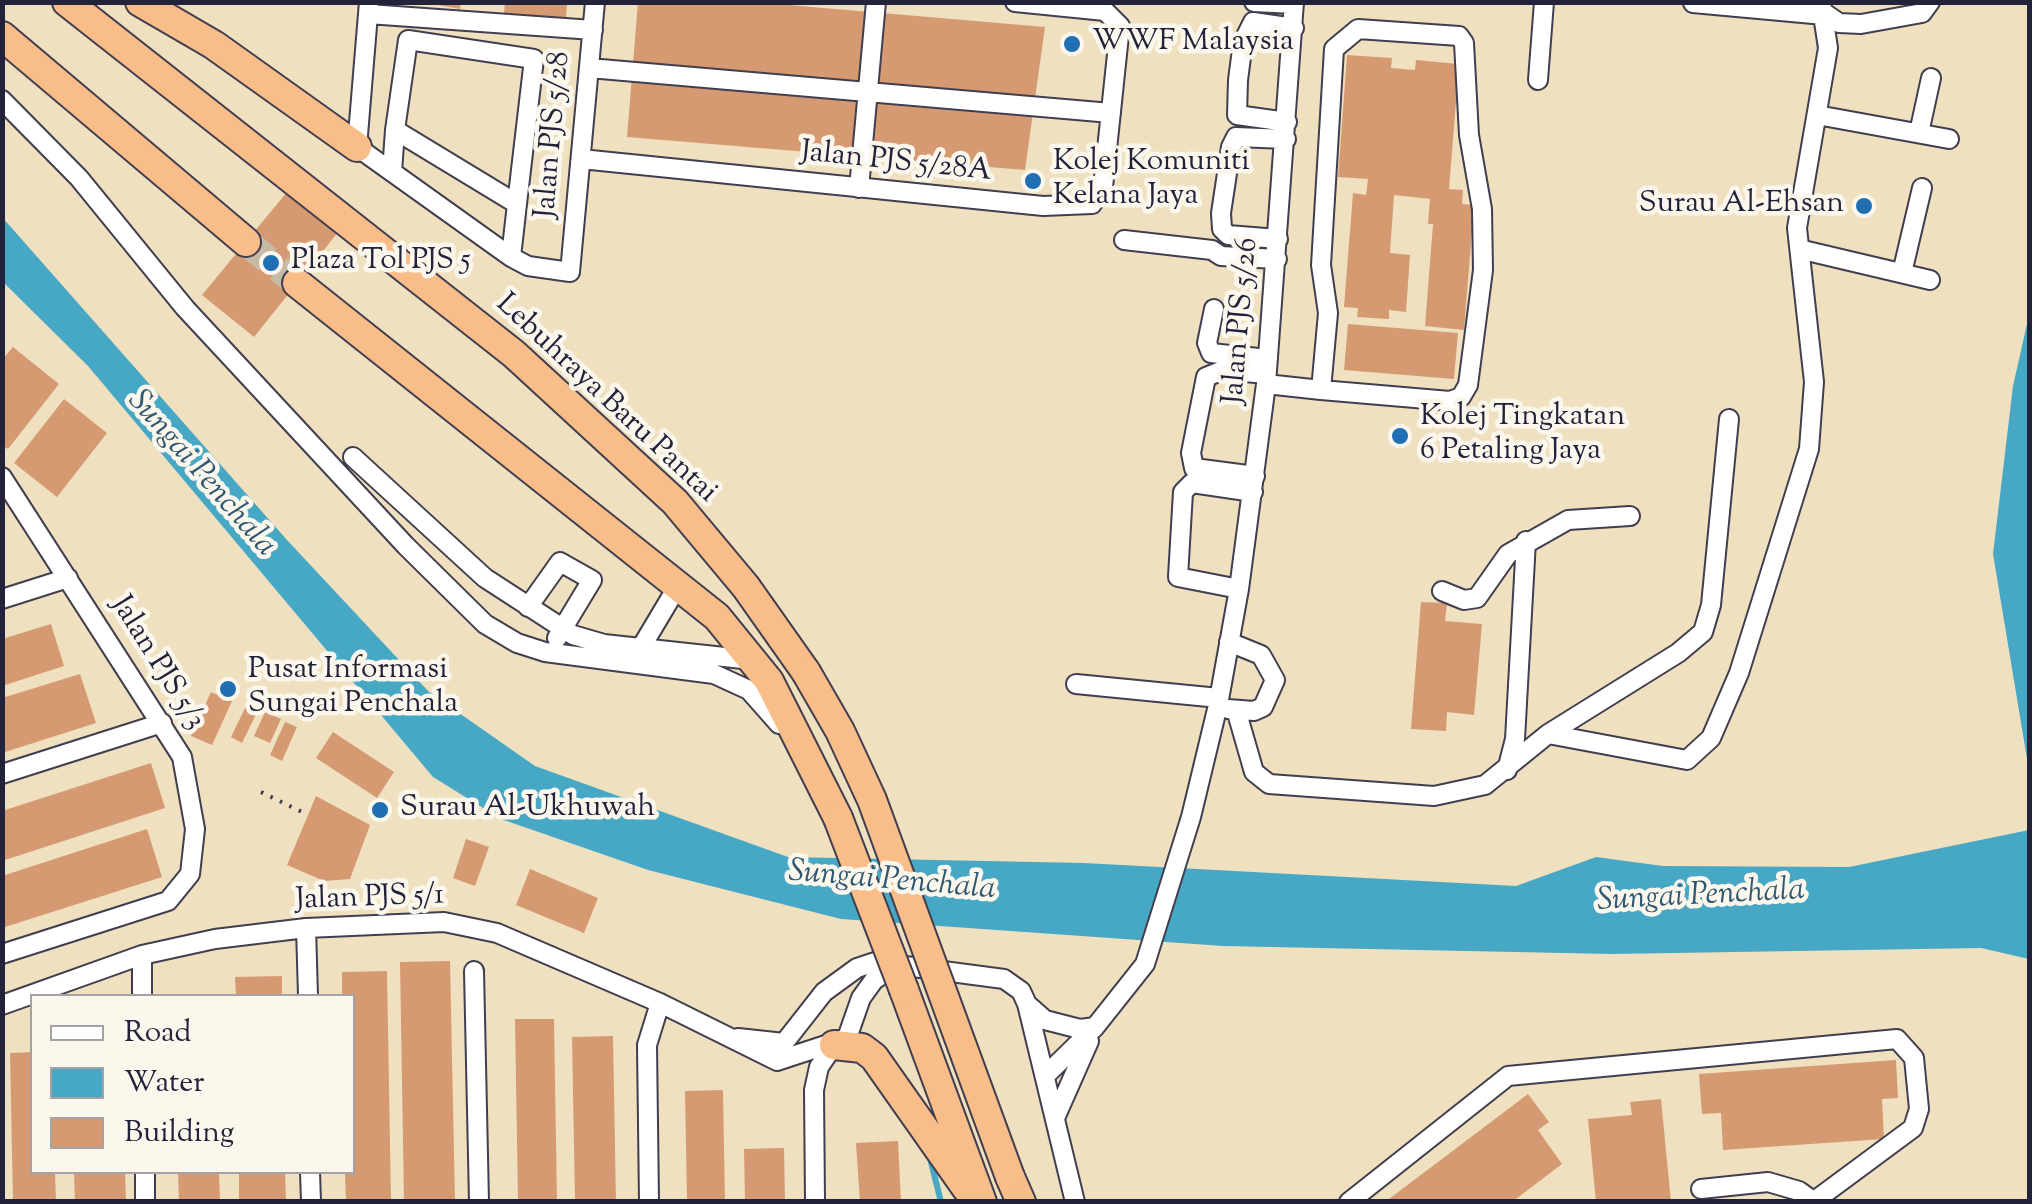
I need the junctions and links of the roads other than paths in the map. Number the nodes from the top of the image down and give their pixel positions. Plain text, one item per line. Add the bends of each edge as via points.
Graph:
1 (66, 2) edge
2 (140, 2) edge
3 (596, 2) edge
4 (876, 2) edge
5 (1015, 2) edge
6 (1254, 2) edge
7 (1544, 2) edge
8 (1930, 2) edge
9 (1294, 3) edge
10 (1692, 3) edge
11 (1819, 7) edge
12 (369, 8) edge
13 (480, 12) edge
14 (1294, 28) junction
15 (593, 30) junction
16 (2, 36) edge
17 (589, 68) junction
18 (1932, 78) dead end
19 (1538, 80) dead end
20 (868, 92) junction
21 (2, 100) edge
22 (1111, 112) junction
23 (1817, 115) junction
24 (396, 130) junction
25 (1287, 131) junction
26 (1919, 133) junction
27 (1948, 139) dead end
28 (357, 147) junction
29 (581, 159) junction
30 (392, 172) junction
31 (858, 188) junction
32 (1922, 188) dead end
33 (517, 204) junction
34 (1278, 239) junction
35 (1124, 240) dead end
36 (246, 242) tunnel mouth
37 (1802, 250) junction
38 (512, 257) junction
39 (1277, 259) junction
40 (1902, 274) junction
41 (1930, 280) dead end
42 (297, 283) tunnel mouth
43 (1214, 309) dead end
44 (1267, 372) junction
45 (1321, 390) junction
46 (1729, 419) dead end
47 (353, 457) dead end
48 (2, 477) edge
49 (1254, 484) junction
50 (1630, 516) dead end
51 (1526, 541) junction
52 (68, 578) junction
53 (680, 584) junction
54 (1239, 589) junction
55 (1442, 592) dead end
56 (2, 599) edge
57 (528, 607) junction
58 (560, 627) junction
59 (1230, 642) junction
60 (642, 646) junction
61 (554, 654) junction
62 (752, 660) junction
63 (1076, 684) dead end
64 (1218, 702) junction
65 (1237, 712) junction
66 (162, 723) junction
67 (1548, 734) junction
68 (1507, 771) junction
69 (2, 774) edge
70 (836, 814) junction
71 (306, 928) junction
72 (2, 954) edge
73 (142, 956) junction
74 (898, 964) junction
75 (474, 971) dead end
76 (33, 994) edge
77 (142, 994) edge
78 (308, 994) edge
79 (30, 995) edge
80 (816, 1002) junction
81 (660, 1003) junction
82 (1028, 1004) junction
83 (2, 1005) edge
84 (1096, 1027) junction
85 (728, 1036) junction
86 (834, 1045) junction
87 (777, 1061) junction
88 (1047, 1074) junction
89 (814, 1090) junction
90 (1055, 1118) junction
91 (956, 1158) junction
92 (145, 1174) edge
93 (310, 1174) edge
94 (1016, 1189) edge
95 (1701, 1189) dead end
96 (1813, 1201) edge
97 (145, 1202) edge
98 (311, 1202) edge
99 (479, 1202) edge
100 (649, 1202) edge
101 (815, 1202) edge
102 (979, 1202) edge
103 (1075, 1202) edge
104 (1348, 1202) edge

1 - 94 highway, Lebuhraya Baru Pantai, bridge via 514,354 675,502 746,588 806,672 872,800
2 - 28 highway
3 - 15 street, Jalan PJS 5/28
4 - 20 street
5 - 22 street, Jalan PJS 5/28A via 1105,11 1120,26
6 - 9 street
7 - 19 street
8 - 11 street via 1922,13 1861,24 1839,24
9 - 14 street, Jalan PJS 5/26
10 - 11 street
11 - 23 street via 1828,48
12 - 13 street
12 - 28 street
13 - 15 street
14 - 25 street, Jalan PJS 5/26
14 - 25 street via 1253,22 1242,42 1238,80 1237,115
15 - 17 street, Jalan PJS 5/28
16 - 36 highway
17 - 20 street
17 - 29 street, Jalan PJS 5/28
18 - 26 street
20 - 22 street
20 - 31 street
21 - 61 street via 80,178 186,308 406,546 486,624 517,644
22 - 31 street, Jalan PJS 5/28A via 1103,187 1092,204 1043,206
23 - 26 street
23 - 37 street via 1797,228
24 - 30 street
24 - 33 street
24 - 33 street via 408,40 534,58
25 - 34 street, Jalan PJS 5/26
25 - 34 street via 1236,137 1221,213 1228,235
26 - 27 street
28 - 30 street
29 - 31 street, Jalan PJS 5/28A
29 - 38 street, Jalan PJS 5/28 via 570,272
30 - 38 street
32 - 40 street
33 - 38 street
34 - 39 street, Jalan PJS 5/26
35 - 39 street
37 - 40 street
37 - 67 street via 1814,382 1808,449 1739,673 1711,738 1687,760
39 - 44 street, Jalan PJS 5/26
40 - 41 street
42 - 53 highway
43 - 44 street via 1211,352
44 - 45 street
44 - 49 street, Jalan PJS 5/26
44 - 49 street via 1223,370 1206,377 1191,454 1194,468
45 - 45 street via 1450,400 1462,397 1468,385 1483,270 1482,208 1459,36 1358,29 1334,49 1320,265 1328,312
46 - 67 street via 1703,632
47 - 57 street via 485,578
48 - 52 street, Jalan PJS 5/3
49 - 54 street, Jalan PJS 5/26
49 - 54 street via 1192,484 1183,492 1178,577
50 - 51 street via 1568,520
51 - 55 street via 1476,598
51 - 68 street via 1515,739
52 - 56 street
52 - 66 street, Jalan PJS 5/3
53 - 60 street
53 - 62 highway
54 - 59 street, Jalan PJS 5/26
57 - 58 street
57 - 58 street via 560,562 592,580
58 - 60 street via 604,644
58 - 61 street
59 - 64 street, Jalan PJS 5/26
59 - 65 street via 1261,655 1275,680 1263,707
60 - 62 street
61 - 70 street via 714,674 748,690 770,710
62 - 70 highway
63 - 64 street
64 - 65 street
64 - 84 street, Jalan PJS 5/26 via 1192,817 1145,964
65 - 68 street via 1254,772 1269,784 1434,796 1485,785
66 - 69 street
66 - 72 street, Jalan PJS 5/3 via 182,757 192,802 186,883 168,901
67 - 68 street
70 - 91 highway, bridge
71 - 73 street, Jalan PJS 5/1
71 - 78 street
71 - 81 street, Jalan PJS 5/1 via 472,925
73 - 76 street, Jalan PJS 5/1
73 - 77 street
74 - 80 street, Jalan PJS 5/1 via 857,968
74 - 82 street, Jalan PJS 5/1 via 1004,979
74 - 86 street via 874,980 850,1033
75 - 99 street
79 - 83 street, Jalan PJS 5/1
80 - 85 street, Jalan PJS 5/1 via 784,1042
80 - 86 street via 814,1027
81 - 85 street, Jalan PJS 5/1
81 - 100 street via 647,1045
82 - 84 street, Jalan PJS 5/1 via 1045,1020
82 - 88 street
84 - 88 street
84 - 90 street
85 - 87 street, Jalan PJS 5/1
86 - 87 street
86 - 89 street via 818,1066
86 - 91 highway via 862,1048
87 - 89 street, Jalan PJS 5/1
88 - 90 street
89 - 101 street
90 - 103 street
91 - 102 highway
92 - 97 street
93 - 98 street
95 - 96 street via 1768,1182
96 - 104 street via 1913,1128 1919,1109 1914,1058 1897,1039 1508,1076

